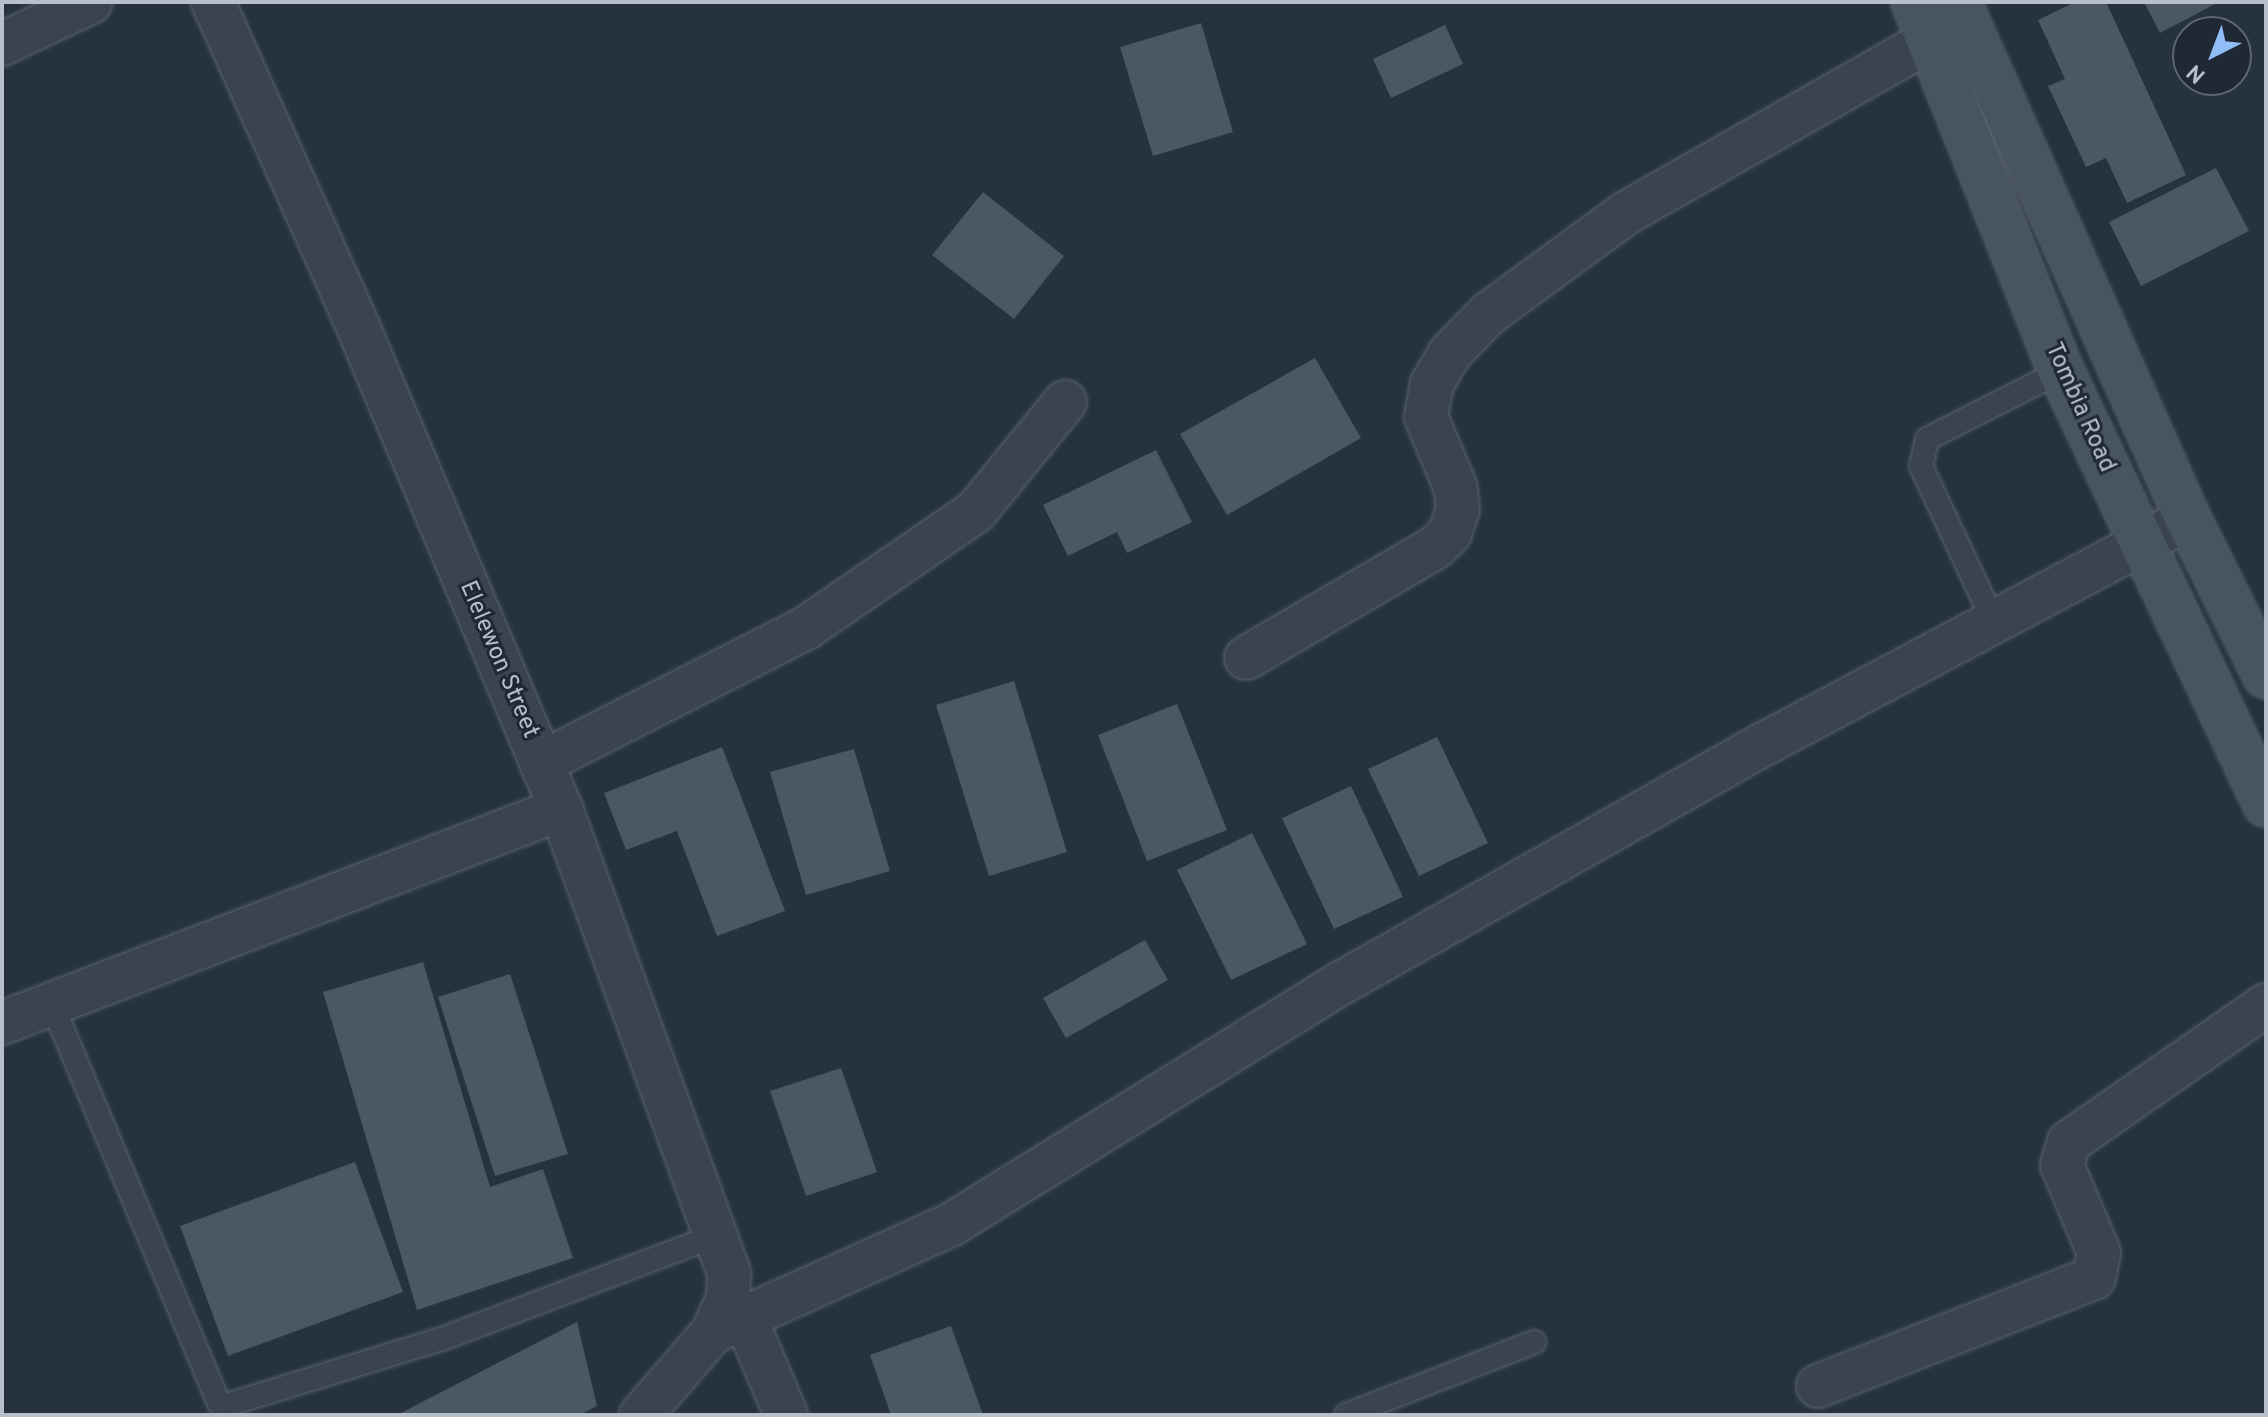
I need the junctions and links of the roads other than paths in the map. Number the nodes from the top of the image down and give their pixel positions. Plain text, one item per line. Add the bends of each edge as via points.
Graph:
1 (91, 2) edge
2 (213, 2) edge
3 (1958, 2) edge
4 (1922, 21) edge
5 (2, 44) edge
6 (2061, 371) junction
7 (1065, 402) dead end
8 (2188, 519) junction
9 (2140, 544) junction
10 (1994, 622) junction
11 (1246, 658) dead end
12 (2266, 676) edge
13 (541, 763) junction
14 (2266, 804) edge
15 (561, 809) junction
16 (52, 1004) junction
17 (2266, 1005) edge
18 (2, 1023) edge
19 (715, 1236) junction
20 (728, 1323) junction
21 (1534, 1342) dead end
22 (1818, 1386) dead end
23 (641, 1415) edge
24 (786, 1415) edge
25 (1346, 1415) edge

1 - 5 street
2 - 13 street, Elelewon Street via 359,329
3 - 8 main road
4 - 6 main road, Tombia Road
4 - 11 street via 1626,213 1488,314 1450,353 1432,384 1426,417 1455,486 1458,509 1450,533 1436,547
6 - 9 main road, Tombia Road
6 - 10 lane via 1927,439 1921,466
7 - 13 street via 976,511 806,628
8 - 9 street
8 - 12 main road
9 - 10 street
9 - 14 main road, Tombia Road
10 - 20 street via 1768,742 1343,982 952,1224
13 - 15 street, Elelewon Street
15 - 16 street
15 - 19 street, Elelewon Street
16 - 18 street
16 - 19 lane via 219,1403 227,1405 442,1339
17 - 22 street via 2069,1142 2062,1165 2099,1253 2094,1278
19 - 20 street, Elelewon Street via 729,1274
20 - 23 street
20 - 24 street
21 - 25 lane

